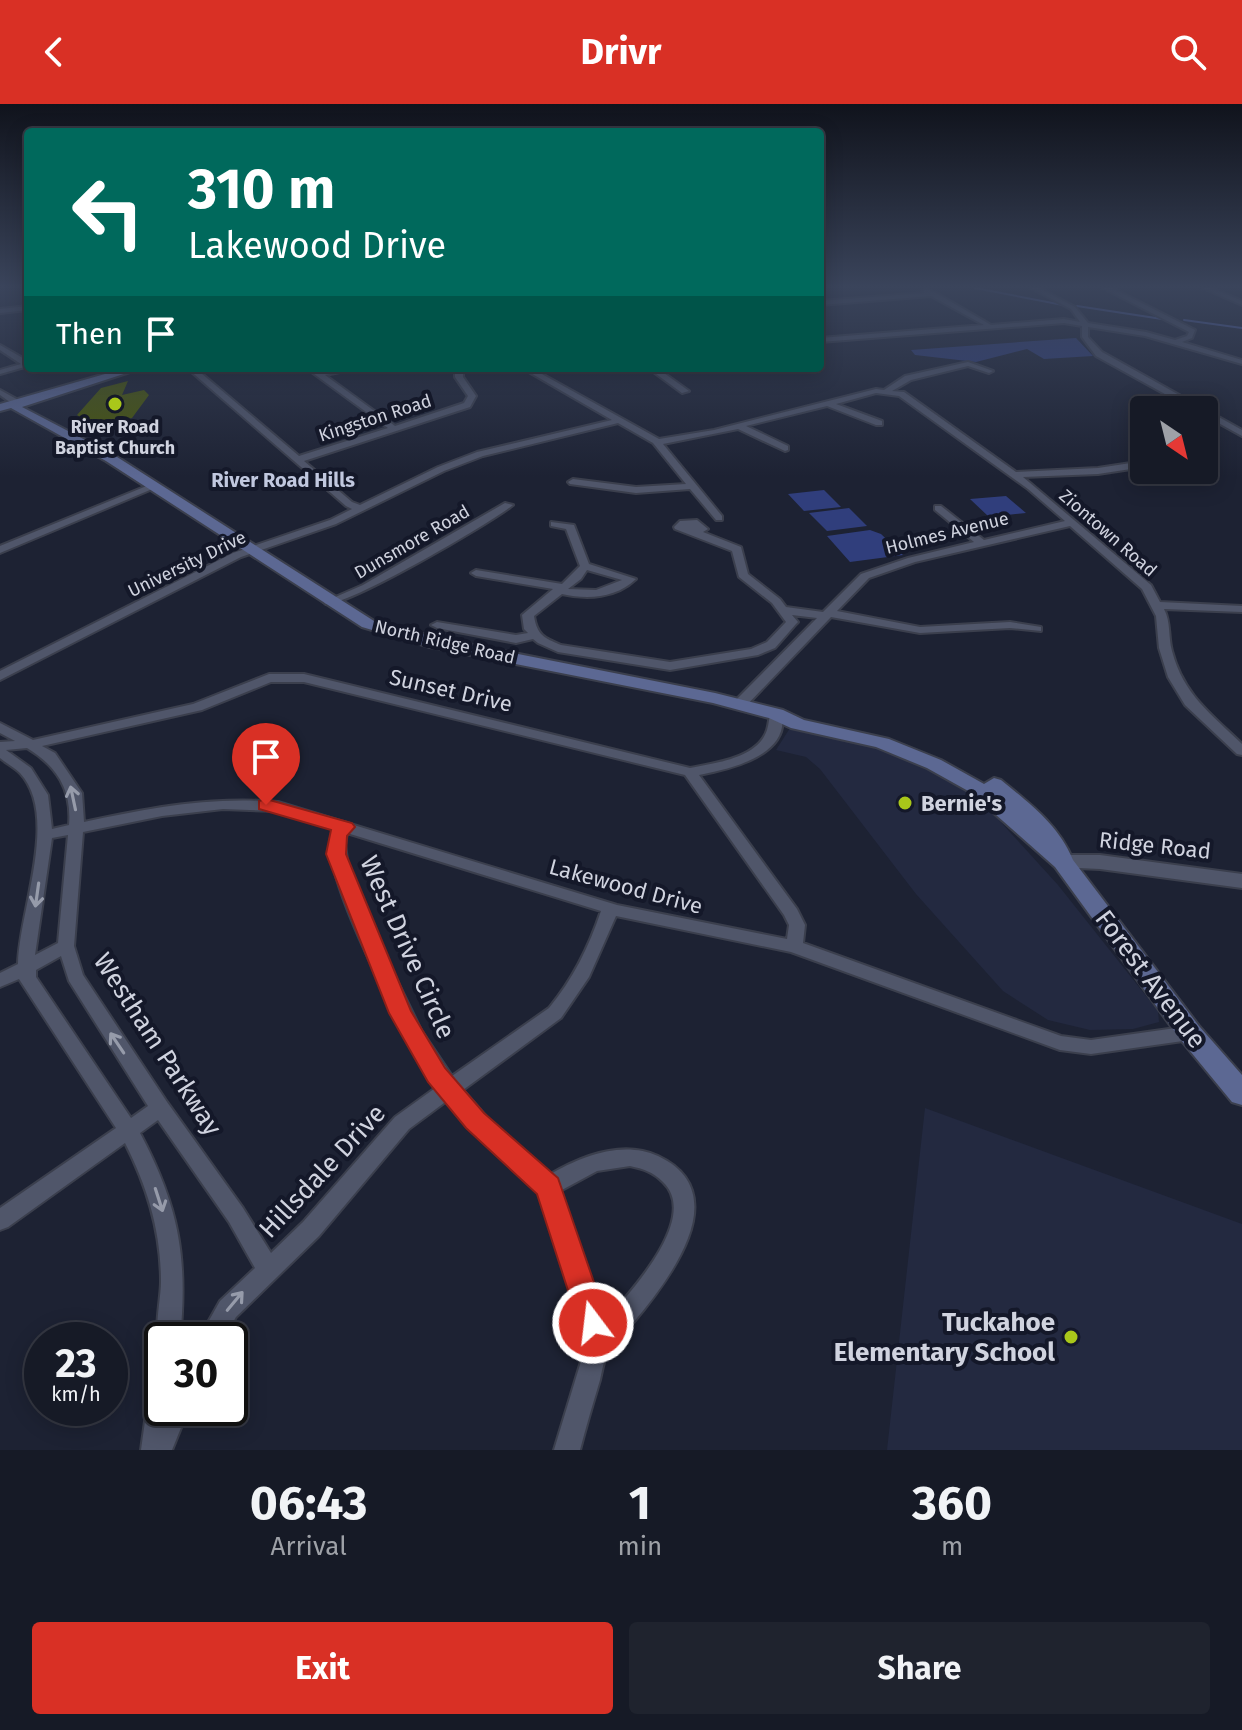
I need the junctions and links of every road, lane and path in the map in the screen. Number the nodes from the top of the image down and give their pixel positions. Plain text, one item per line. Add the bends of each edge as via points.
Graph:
1 (6, 351) edge
2 (1096, 351) edge
3 (1205, 351) edge
4 (24, 362) edge
5 (1242, 362) edge
6 (24, 365) edge
7 (989, 371) dead end
8 (0, 372) edge
9 (123, 372) edge
10 (196, 372) edge
11 (315, 372) edge
12 (459, 372) edge
13 (533, 372) edge
14 (658, 372) edge
15 (888, 390) junction
16 (685, 391) dead end
17 (0, 392) edge
18 (1175, 396) edge
19 (17, 403) junction
20 (830, 404) junction
21 (0, 408) edge
22 (620, 420) junction
23 (1218, 420) edge
24 (879, 423) dead end
25 (739, 426) junction
26 (393, 428) junction
27 (1242, 433) edge
28 (657, 442) junction
29 (785, 448) dead end
30 (297, 460) junction
31 (1130, 466) edge
32 (1016, 475) junction
33 (573, 482) dead end
34 (692, 486) junction
35 (152, 487) junction
36 (508, 505) dead end
37 (938, 508) dead end
38 (360, 509) junction
39 (719, 518) dead end
40 (1073, 522) junction
41 (550, 528) dead end
42 (694, 532) dead end
43 (981, 543) junction
44 (0, 550) edge
45 (250, 550) junction
46 (585, 566) junction
47 (476, 573) dead end
48 (561, 588) junction
49 (330, 602) junction
50 (1158, 605) junction
51 (1242, 609) edge
52 (783, 610) junction
53 (827, 614) junction
54 (437, 625) dead end
55 (1037, 629) dead end
56 (536, 635) junction
57 (643, 663) junction
58 (662, 665) junction
59 (0, 676) edge
60 (631, 681) junction
61 (652, 685) junction
62 (740, 704) junction
63 (776, 714) junction
64 (0, 727) edge
65 (1242, 733) edge
66 (1224, 735) junction
67 (33, 744) junction
68 (0, 749) edge
69 (1242, 751) edge
70 (690, 772) junction
71 (345, 827) junction
72 (76, 829) junction
73 (45, 835) junction
74 (1063, 862) junction
75 (1242, 881) edge
76 (610, 908) junction
77 (66, 946) junction
78 (794, 946) junction
79 (26, 966) junction
80 (0, 981) edge
81 (1190, 1033) junction
82 (449, 1089) junction
83 (1242, 1094) edge
84 (160, 1108) junction
85 (126, 1129) junction
86 (548, 1187) junction
87 (0, 1220) edge
88 (269, 1270) junction
89 (169, 1322) edge
90 (220, 1322) edge
91 (598, 1345) junction
92 (158, 1426) edge
93 (168, 1426) edge
94 (156, 1450) edge
95 (567, 1450) edge

1 - 4 street
2 - 18 street
3 - 5 street
6 - 8 street
7 - 15 street via 968,364 908,378
9 - 19 main road
10 - 30 street
11 - 26 street
12 - 26 street, Kingston Road via 472,396 469,403
13 - 22 street
14 - 16 street
15 - 20 street
15 - 32 street, Ziontown Road
17 - 19 street
19 - 21 main road
19 - 35 main road, North Ridge Road via 16,408 47,428 68,435
20 - 24 street
20 - 25 street
22 - 28 street
22 - 38 street, University Drive via 480,454
23 - 27 street
25 - 28 street
25 - 29 street
26 - 30 street, Kingston Road
28 - 34 street
30 - 38 street
31 - 32 street
32 - 40 street, Ziontown Road
33 - 34 street via 636,490
34 - 39 street
35 - 44 street
35 - 45 main road, North Ridge Road
36 - 49 street, Dunsmore Road via 367,587
37 - 43 street
38 - 45 street, University Drive
40 - 43 street, Holmes Avenue
40 - 50 street, Ziontown Road via 1139,579
41 - 46 street via 570,527
42 - 52 street via 737,549 743,575
43 - 53 street, Holmes Avenue via 875,570
45 - 49 main road, North Ridge Road
45 - 59 street, University Drive
46 - 48 street
46 - 48 street via 631,579 611,594 577,595
47 - 48 street
48 - 56 street via 528,615
49 - 60 main road, North Ridge Road via 385,630
50 - 51 street
50 - 66 street, Ziontown Road via 1174,677 1190,702
52 - 53 street
52 - 58 street via 792,622 771,645
53 - 55 street via 920,630 1010,625
53 - 62 street, Holmes Avenue
54 - 56 street via 516,639
56 - 57 street via 558,648
57 - 58 street
57 - 60 street
58 - 61 street
60 - 61 main road, North Ridge Road
61 - 62 main road, North Ridge Road
62 - 63 main road, North Ridge Road
63 - 70 street via 775,729 756,752
63 - 74 main road, North Ridge Road via 882,743 934,764 991,798
64 - 67 street, Westham Parkway
65 - 66 street
66 - 69 street, Ziontown Road
67 - 68 street, Sunset Drive
67 - 70 street, Sunset Drive via 197,707 260,681 293,677
72 -> 67 street, Westham Parkway via 75,793 68,778
68 - 73 street via 38,786
70 - 78 street via 791,913 797,925
71 - 72 street, Lakewood Drive via 246,803
71 - 76 street, Lakewood Drive
71 - 82 street, West Drive Circle via 338,834 336,854 373,949 419,1047
72 - 73 street, Lakewood Drive
72 - 77 street, Westham Parkway
73 -> 79 street
74 - 75 street, Ridge Road
74 - 81 main road, Forest Avenue
76 - 78 street, Lakewood Drive
76 - 82 street, Hillsdale Drive via 567,999 541,1026
77 - 79 street
84 -> 77 street, Westham Parkway via 81,987
78 - 81 street, Lakewood Drive via 1060,1043 1117,1045
79 - 80 street
79 - 85 street via 47,1012
81 - 83 main road, Forest Avenue
82 - 86 street, West Drive Circle via 511,1157
82 - 88 street, Hillsdale Drive via 378,1147 311,1229
84 - 85 street
84 - 88 street, Westham Parkway
85 - 87 street
85 -> 89 street via 167,1224 173,1273
86 - 91 street
86 - 91 street via 585,1167 640,1158 669,1173 684,1196 684,1220 671,1247 626,1316
90 -> 88 street
91 - 95 street
92 - 94 street
93 - 94 street

